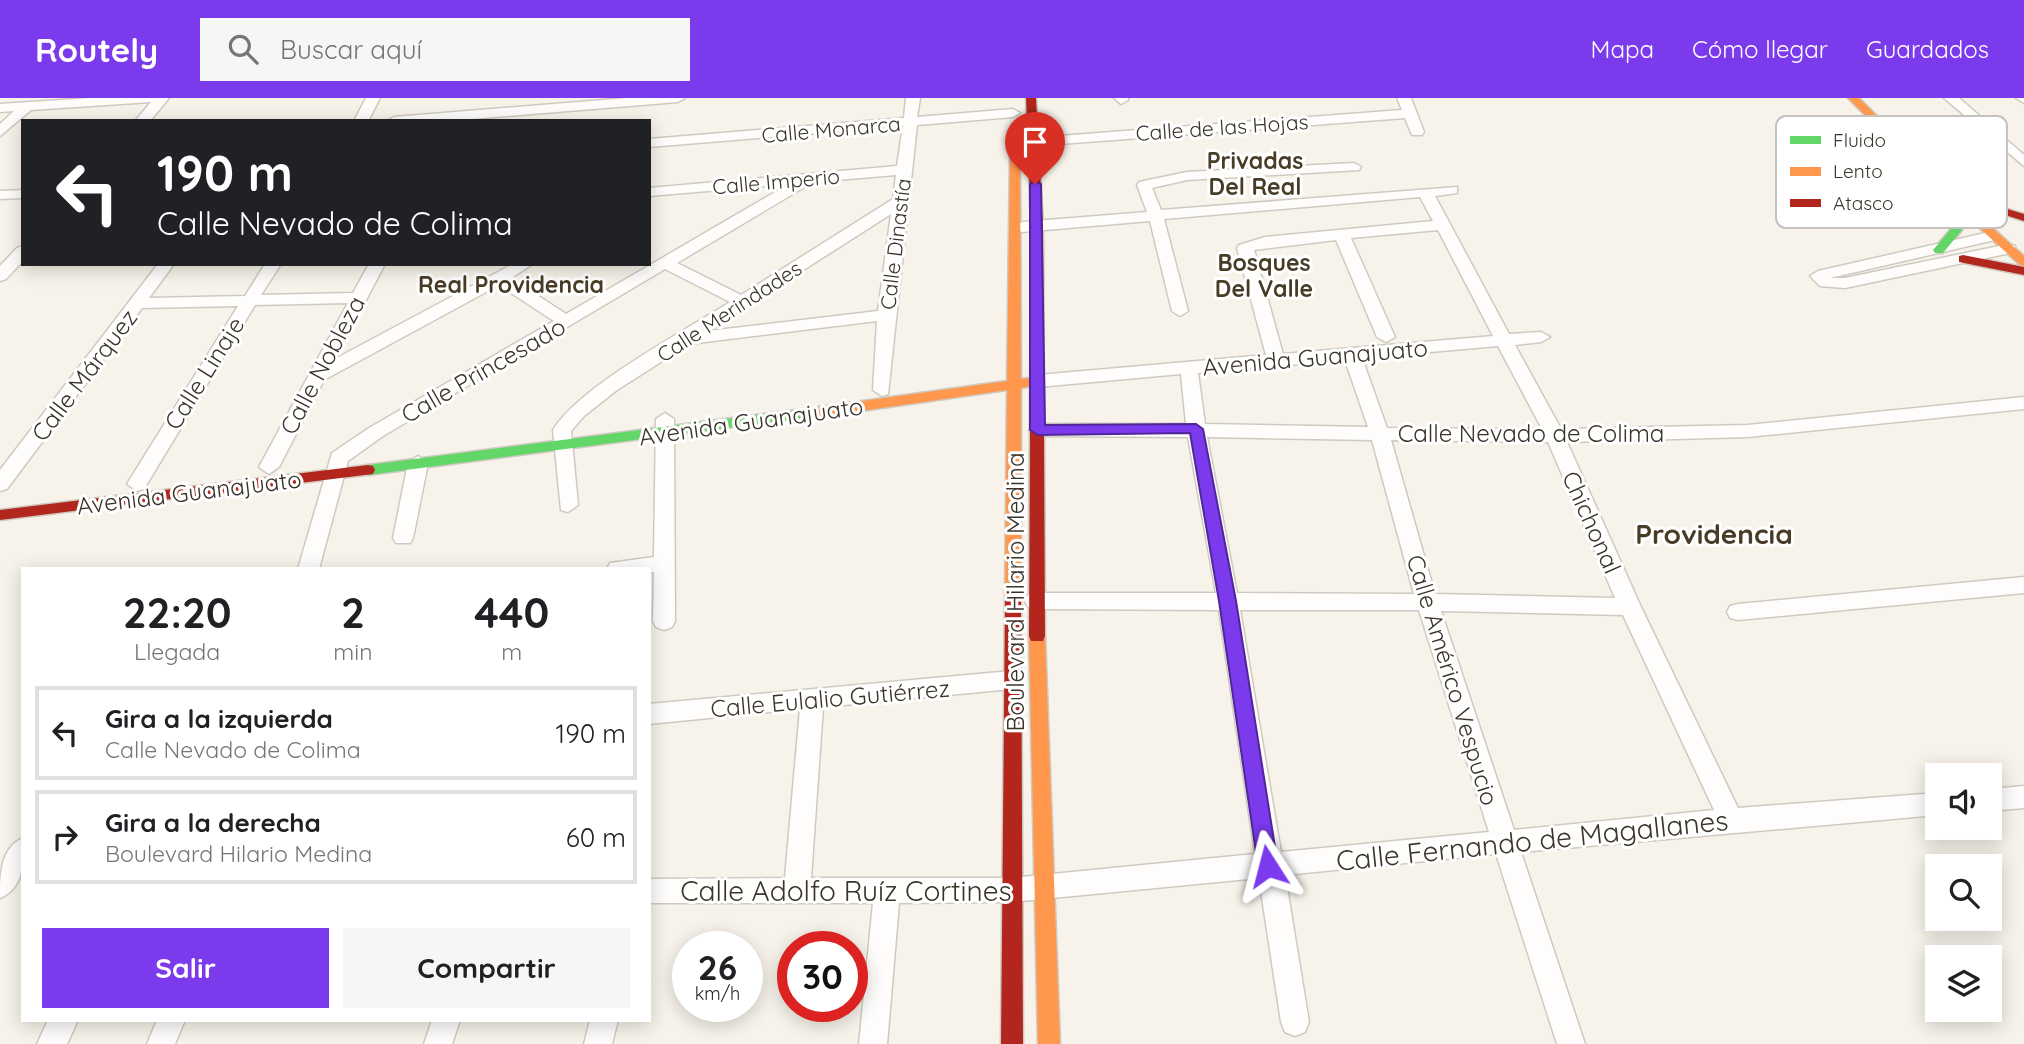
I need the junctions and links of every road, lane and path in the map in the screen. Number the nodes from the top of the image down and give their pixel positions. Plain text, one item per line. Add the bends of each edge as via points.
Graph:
1 (152, 98) edge
2 (162, 98) edge
3 (373, 98) edge
4 (678, 98) edge
5 (913, 98) edge
6 (1031, 98) edge
7 (1404, 98) edge
8 (1853, 98) edge
9 (1871, 98) edge
10 (1951, 98) edge
11 (616, 100) edge
12 (27, 106) junction
13 (0, 108) edge
14 (1411, 113) junction
15 (1871, 116) edge
16 (1890, 116) edge
17 (1972, 116) edge
18 (144, 119) edge
19 (362, 119) edge
20 (415, 119) edge
21 (613, 119) edge
22 (1013, 119) edge
23 (911, 122) junction
24 (0, 132) edge
25 (1417, 132) dead end
26 (1033, 142) junction
27 (651, 144) edge
28 (2007, 147) edge
29 (2024, 162) edge
30 (1354, 167) dead end
31 (904, 170) junction
32 (810, 178) junction
33 (1452, 190) dead end
34 (1425, 192) junction
35 (652, 193) edge
36 (21, 194) edge
37 (0, 195) edge
38 (902, 200) junction
39 (2007, 212) edge
40 (1156, 216) junction
41 (2024, 218) edge
42 (1444, 225) junction
43 (1037, 226) junction
44 (1015, 228) junction
45 (1956, 228) edge
46 (1985, 228) edge
47 (1342, 235) junction
48 (1994, 236) junction
49 (2019, 240) edge
50 (1938, 250) junction
51 (21, 253) edge
52 (1963, 259) junction
53 (2024, 262) edge
54 (667, 264) junction
55 (165, 266) edge
56 (273, 266) edge
57 (377, 266) edge
58 (521, 266) edge
59 (2024, 271) edge
60 (0, 276) edge
61 (500, 278) junction
62 (357, 298) junction
63 (250, 301) junction
64 (742, 302) junction
65 (139, 303) junction
66 (1180, 311) dead end
67 (886, 315) junction
68 (1038, 315) junction
69 (1015, 316) junction
70 (567, 322) junction
71 (1536, 331) dead end
72 (1501, 333) junction
73 (1386, 337) junction
74 (686, 339) junction
75 (1273, 354) junction
76 (1352, 354) junction
77 (1189, 368) junction
78 (1038, 375) junction
79 (317, 377) junction
80 (1013, 379) junction
81 (882, 390) junction
82 (2024, 403) edge
83 (665, 426) junction
84 (1196, 429) junction
85 (1038, 430) junction
86 (1379, 432) junction
87 (1554, 434) junction
88 (564, 437) junction
89 (418, 463) junction
90 (336, 466) junction
91 (269, 467) junction
92 (0, 484) edge
93 (138, 484) junction
94 (0, 500) edge
95 (568, 505) dead end
96 (0, 514) edge
97 (403, 538) dead end
98 (665, 563) junction
99 (309, 567) edge
100 (633, 567) edge
101 (2024, 585) edge
102 (1036, 601) junction
103 (1227, 601) junction
104 (1427, 602) junction
105 (1630, 607) junction
106 (1738, 612) dead end
107 (664, 621) dead end
108 (1011, 680) junction
109 (812, 701) junction
110 (651, 714) edge
111 (2024, 797) edge
112 (2002, 799) edge
113 (1925, 805) edge
114 (1731, 820) junction
115 (1503, 841) junction
116 (1268, 866) junction
117 (1042, 887) junction
118 (797, 888) junction
119 (887, 890) junction
120 (1010, 890) junction
121 (651, 891) edge
122 (63, 1022) edge
123 (171, 1022) edge
124 (445, 1022) edge
125 (604, 1022) edge
126 (1295, 1022) dead end
127 (51, 1044) edge
128 (160, 1044) edge
129 (438, 1044) edge
130 (598, 1044) edge
131 (873, 1044) edge
132 (1012, 1044) edge
133 (1049, 1044) edge
134 (1571, 1044) edge

1 - 12 street
2 - 18 street
3 - 19 street
4 - 11 street
5 - 23 street, Calle Dinastía
6 - 26 street, Boulevard Hilario Medina
7 - 14 street
8 - 15 street
9 - 16 street
10 - 17 street
11 - 20 street
11 - 21 street
12 - 13 street
12 - 24 street
14 - 25 street
14 - 26 street, Calle de las Hojas
22 - 23 street, Calle Monarca
22 - 44 street, Boulevard Hilario Medina
23 - 27 street, Calle Monarca
23 - 31 street, Calle Dinastía
26 - 43 street, Boulevard Hilario Medina
28 - 29 street
30 - 40 street via 1154,181 1144,189
31 - 32 street, Calle Imperio
31 - 38 street, Calle Dinastía
32 - 35 street, Calle Imperio
32 - 54 street, Calle Princesado
33 - 34 street
34 - 40 street
34 - 42 street, Chichonal
36 - 37 street
38 - 64 street, Calle Merindades
38 - 67 street, Calle Dinastía
39 - 41 street
40 - 43 street
40 - 66 street
42 - 47 street
42 - 72 street, Chichonal
43 - 44 street
43 - 68 street, Boulevard Hilario Medina
44 - 69 street, Boulevard Hilario Medina
45 - 50 street
46 - 48 street
47 - 73 street
47 - 75 street via 1245,248
48 - 49 street
48 - 50 street
49 - 52 street
49 - 53 street
50 - 52 street via 1818,276 1826,283 1845,283
51 - 60 street
52 - 59 street
54 - 64 street
54 - 70 street, Calle Princesado
55 - 65 street, Calle Márquez
56 - 63 street, Calle Linaje
57 - 62 street, Calle Nobleza
58 - 61 street
61 - 70 street
61 - 79 street
62 - 63 street
62 - 79 street, Calle Nobleza
63 - 65 street
63 - 93 street, Calle Linaje
64 - 74 street, Calle Merindades
65 - 92 street, Calle Márquez
67 - 74 street
67 - 81 street, Calle Dinastía
68 - 69 street
68 - 78 street, Boulevard Hilario Medina
69 - 80 street, Boulevard Hilario Medina
70 - 90 street, Calle Princesado via 376,432
71 - 72 street
72 - 73 street, Avenida Guanajuato
72 - 76 street, Avenida Guanajuato
72 - 87 street, Chichonal
73 - 75 street, Avenida Guanajuato
74 - 88 street, Calle Merindades via 577,412
75 - 76 street, Avenida Guanajuato
75 - 77 street, Avenida Guanajuato
75 - 78 street, Avenida Guanajuato
76 - 86 street, Calle Américo Vespucio
77 - 78 street, Avenida Guanajuato
77 - 84 street
78 - 80 street, Avenida Guanajuato
78 - 85 street, Boulevard Hilario Medina
79 - 91 street, Calle Nobleza
80 - 81 street, Avenida Guanajuato
80 - 83 street, Avenida Guanajuato
80 - 108 street, Boulevard Hilario Medina
81 - 83 street, Avenida Guanajuato
82 - 87 street, Calle Nevado de Colima via 1712,432
83 - 88 street, Avenida Guanajuato
83 - 98 street
84 - 85 street, Calle Nevado de Colima
84 - 86 street, Calle Nevado de Colima
84 - 103 street
85 - 102 street, Boulevard Hilario Medina
86 - 87 street, Calle Nevado de Colima
86 - 104 street, Calle Américo Vespucio
87 - 105 street, Chichonal
88 - 89 street, Avenida Guanajuato
88 - 90 street, Avenida Guanajuato
88 - 95 street
89 - 90 street, Avenida Guanajuato
89 - 97 street
90 - 91 street, Avenida Guanajuato
90 - 96 street, Avenida Guanajuato
90 - 99 street
91 - 93 street, Avenida Guanajuato
93 - 94 street, Avenida Guanajuato
98 - 100 street
98 - 107 street
101 - 106 street
102 - 103 street
102 - 117 street, Boulevard Hilario Medina
103 - 104 street
103 - 116 street
104 - 105 street
104 - 115 street, Calle Américo Vespucio
105 - 114 street, Chichonal
108 - 109 street, Calle Eulalio Gutiérrez
108 - 120 street, Boulevard Hilario Medina
109 - 110 street, Calle Eulalio Gutiérrez
109 - 118 street
111 - 112 street
113 - 114 street, Calle Fernando de Magallanes
114 - 115 street, Calle Fernando de Magallanes
115 - 116 street, Calle Fernando de Magallanes
115 - 134 street, Calle Américo Vespucio
116 - 117 street, Calle Fernando de Magallanes
116 - 126 street
117 - 120 street, Calle Adolfo Ruíz Cortines
117 - 133 street, Boulevard Hilario Medina
118 - 119 street, Calle Adolfo Ruíz Cortines
118 - 121 street, Calle Adolfo Ruíz Cortines
119 - 120 street, Calle Adolfo Ruíz Cortines
119 - 131 street
120 - 132 street, Boulevard Hilario Medina
122 - 127 street
123 - 128 street
124 - 129 street
125 - 130 street

